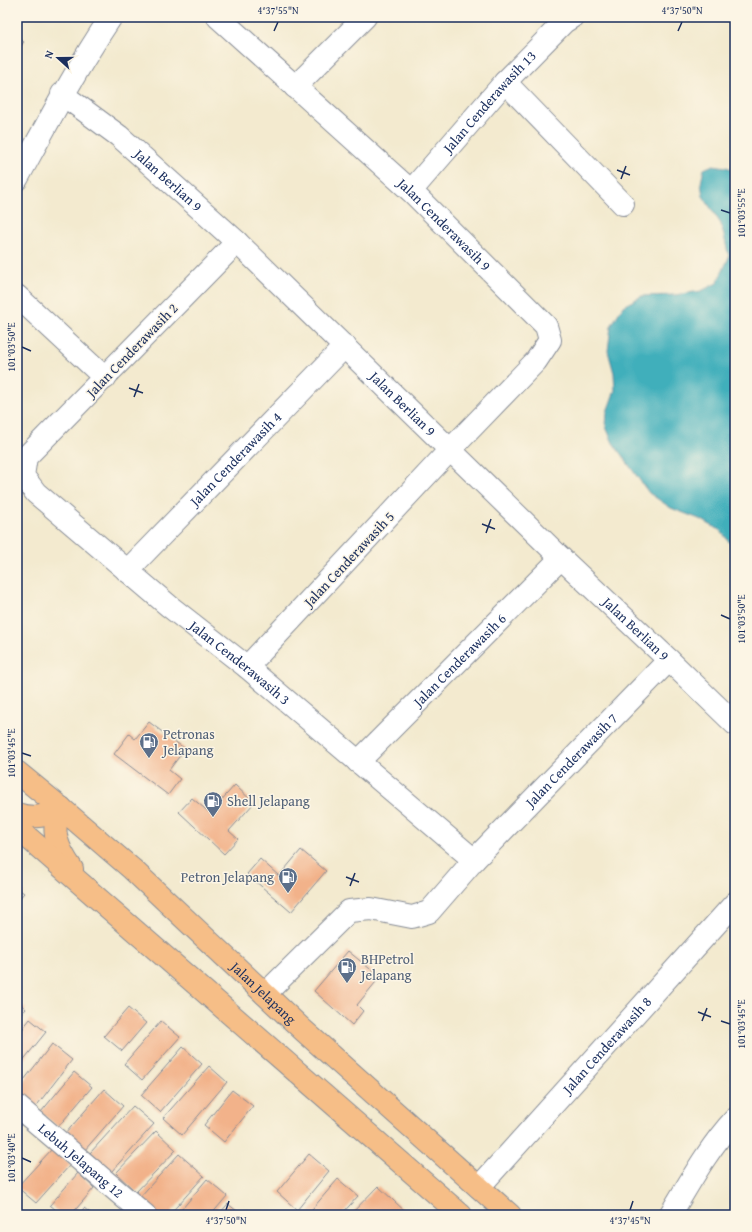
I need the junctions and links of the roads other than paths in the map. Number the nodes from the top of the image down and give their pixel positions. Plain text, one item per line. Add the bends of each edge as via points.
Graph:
1 (111, 17) edge
2 (218, 17) edge
3 (365, 17) edge
4 (566, 19) edge
5 (505, 82) junction
6 (295, 87) junction
7 (62, 94) junction
8 (17, 179) edge
9 (411, 191) junction
10 (623, 204) dead end
11 (237, 242) junction
12 (17, 296) edge
13 (345, 346) junction
14 (105, 378) junction
15 (450, 450) junction
16 (22, 469) edge
17 (561, 558) junction
18 (127, 571) junction
19 (669, 660) junction
20 (247, 667) junction
21 (735, 724) edge
22 (358, 762) junction
23 (17, 772) edge
24 (61, 808) junction
25 (17, 814) edge
26 (17, 828) edge
27 (474, 860) junction
28 (85, 887) junction
29 (735, 903) edge
30 (265, 994) junction
31 (17, 1106) edge
32 (735, 1119) edge
33 (479, 1187) junction
34 (453, 1212) edge
35 (145, 1215) edge
36 (510, 1215) edge
37 (670, 1215) edge

1 - 7 street
2 - 6 street, Jalan Cenderawasih 9
3 - 6 street
4 - 5 street, Jalan Cenderawasih 13
5 - 9 street, Jalan Cenderawasih 13
5 - 10 street
6 - 9 street, Jalan Cenderawasih 9
7 - 8 street
7 - 11 street, Jalan Berlian 9 via 119,136
9 - 15 street, Jalan Cenderawasih 9 via 546,326 550,340 536,361
11 - 13 street, Jalan Berlian 9
11 - 14 street, Jalan Cenderawasih 2
12 - 14 street
13 - 15 street, Jalan Berlian 9
13 - 18 street, Jalan Cenderawasih 4
14 - 16 street, Jalan Cenderawasih 2
15 - 17 street, Jalan Berlian 9
15 - 20 street, Jalan Cenderawasih 5
16 - 18 street, Jalan Cenderawasih 3 via 36,493
17 - 19 street, Jalan Berlian 9
17 - 22 street, Jalan Cenderawasih 6
18 - 20 street, Jalan Cenderawasih 3
19 - 21 street, Jalan Berlian 9
19 - 27 street, Jalan Cenderawasih 7
20 - 22 street, Jalan Cenderawasih 3
22 - 27 street, Jalan Cenderawasih 3
23 - 24 main road, Jalan Jelapang
24 - 25 main road via 52,814 39,817
24 - 28 main road via 56,817 56,838 65,859
24 - 30 main road, Jalan Jelapang via 132,869
26 - 28 main road
27 - 30 street, Jalan Cenderawasih 7 via 429,912 412,917 371,909 349,911
28 - 34 main road
29 - 33 street, Jalan Cenderawasih 8
30 - 33 main road, Jalan Jelapang
31 - 35 street, Lebuh Jelapang 12
32 - 37 street via 698,1169
33 - 36 main road, Jalan Jelapang

